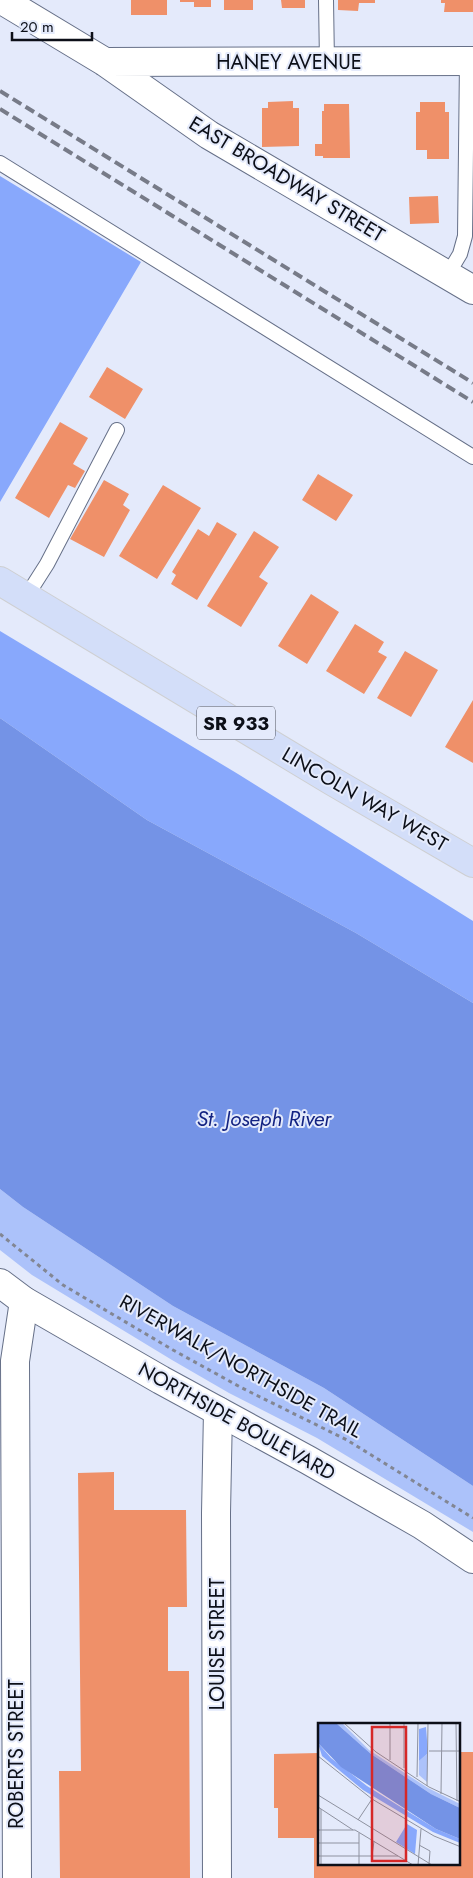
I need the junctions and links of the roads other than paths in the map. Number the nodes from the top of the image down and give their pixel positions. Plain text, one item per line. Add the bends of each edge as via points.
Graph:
1 (2, 0) edge
2 (326, 0) edge
3 (470, 61) edge
4 (105, 62) junction
5 (327, 62) junction
6 (0, 163) edge
7 (448, 274) junction
8 (473, 290) edge
9 (117, 430) dead end
10 (473, 458) edge
11 (0, 581) edge
12 (26, 597) junction
13 (473, 862) edge
14 (0, 1283) edge
15 (24, 1301) junction
16 (218, 1411) junction
17 (473, 1559) edge
18 (17, 1878) edge
19 (217, 1878) edge

1 - 4 street, EAST BROADWAY STREET
2 - 5 lane
3 - 5 street, HANEY AVENUE
3 - 7 lane via 465,236 460,254
4 - 5 street, HANEY AVENUE
4 - 7 street, EAST BROADWAY STREET via 210,135
6 - 10 lane
7 - 8 street, EAST BROADWAY STREET
9 - 12 lane via 47,564
11 - 12 main road, LINCOLN WAY WEST / SR 933
12 - 13 main road, LINCOLN WAY WEST / SR 933
14 - 15 street, NORTHSIDE BOULEVARD
15 - 16 street, NORTHSIDE BOULEVARD
15 - 18 street, ROBERTS STREET via 16,1361
16 - 17 street, NORTHSIDE BOULEVARD via 422,1525
16 - 19 street, LOUISE STREET

